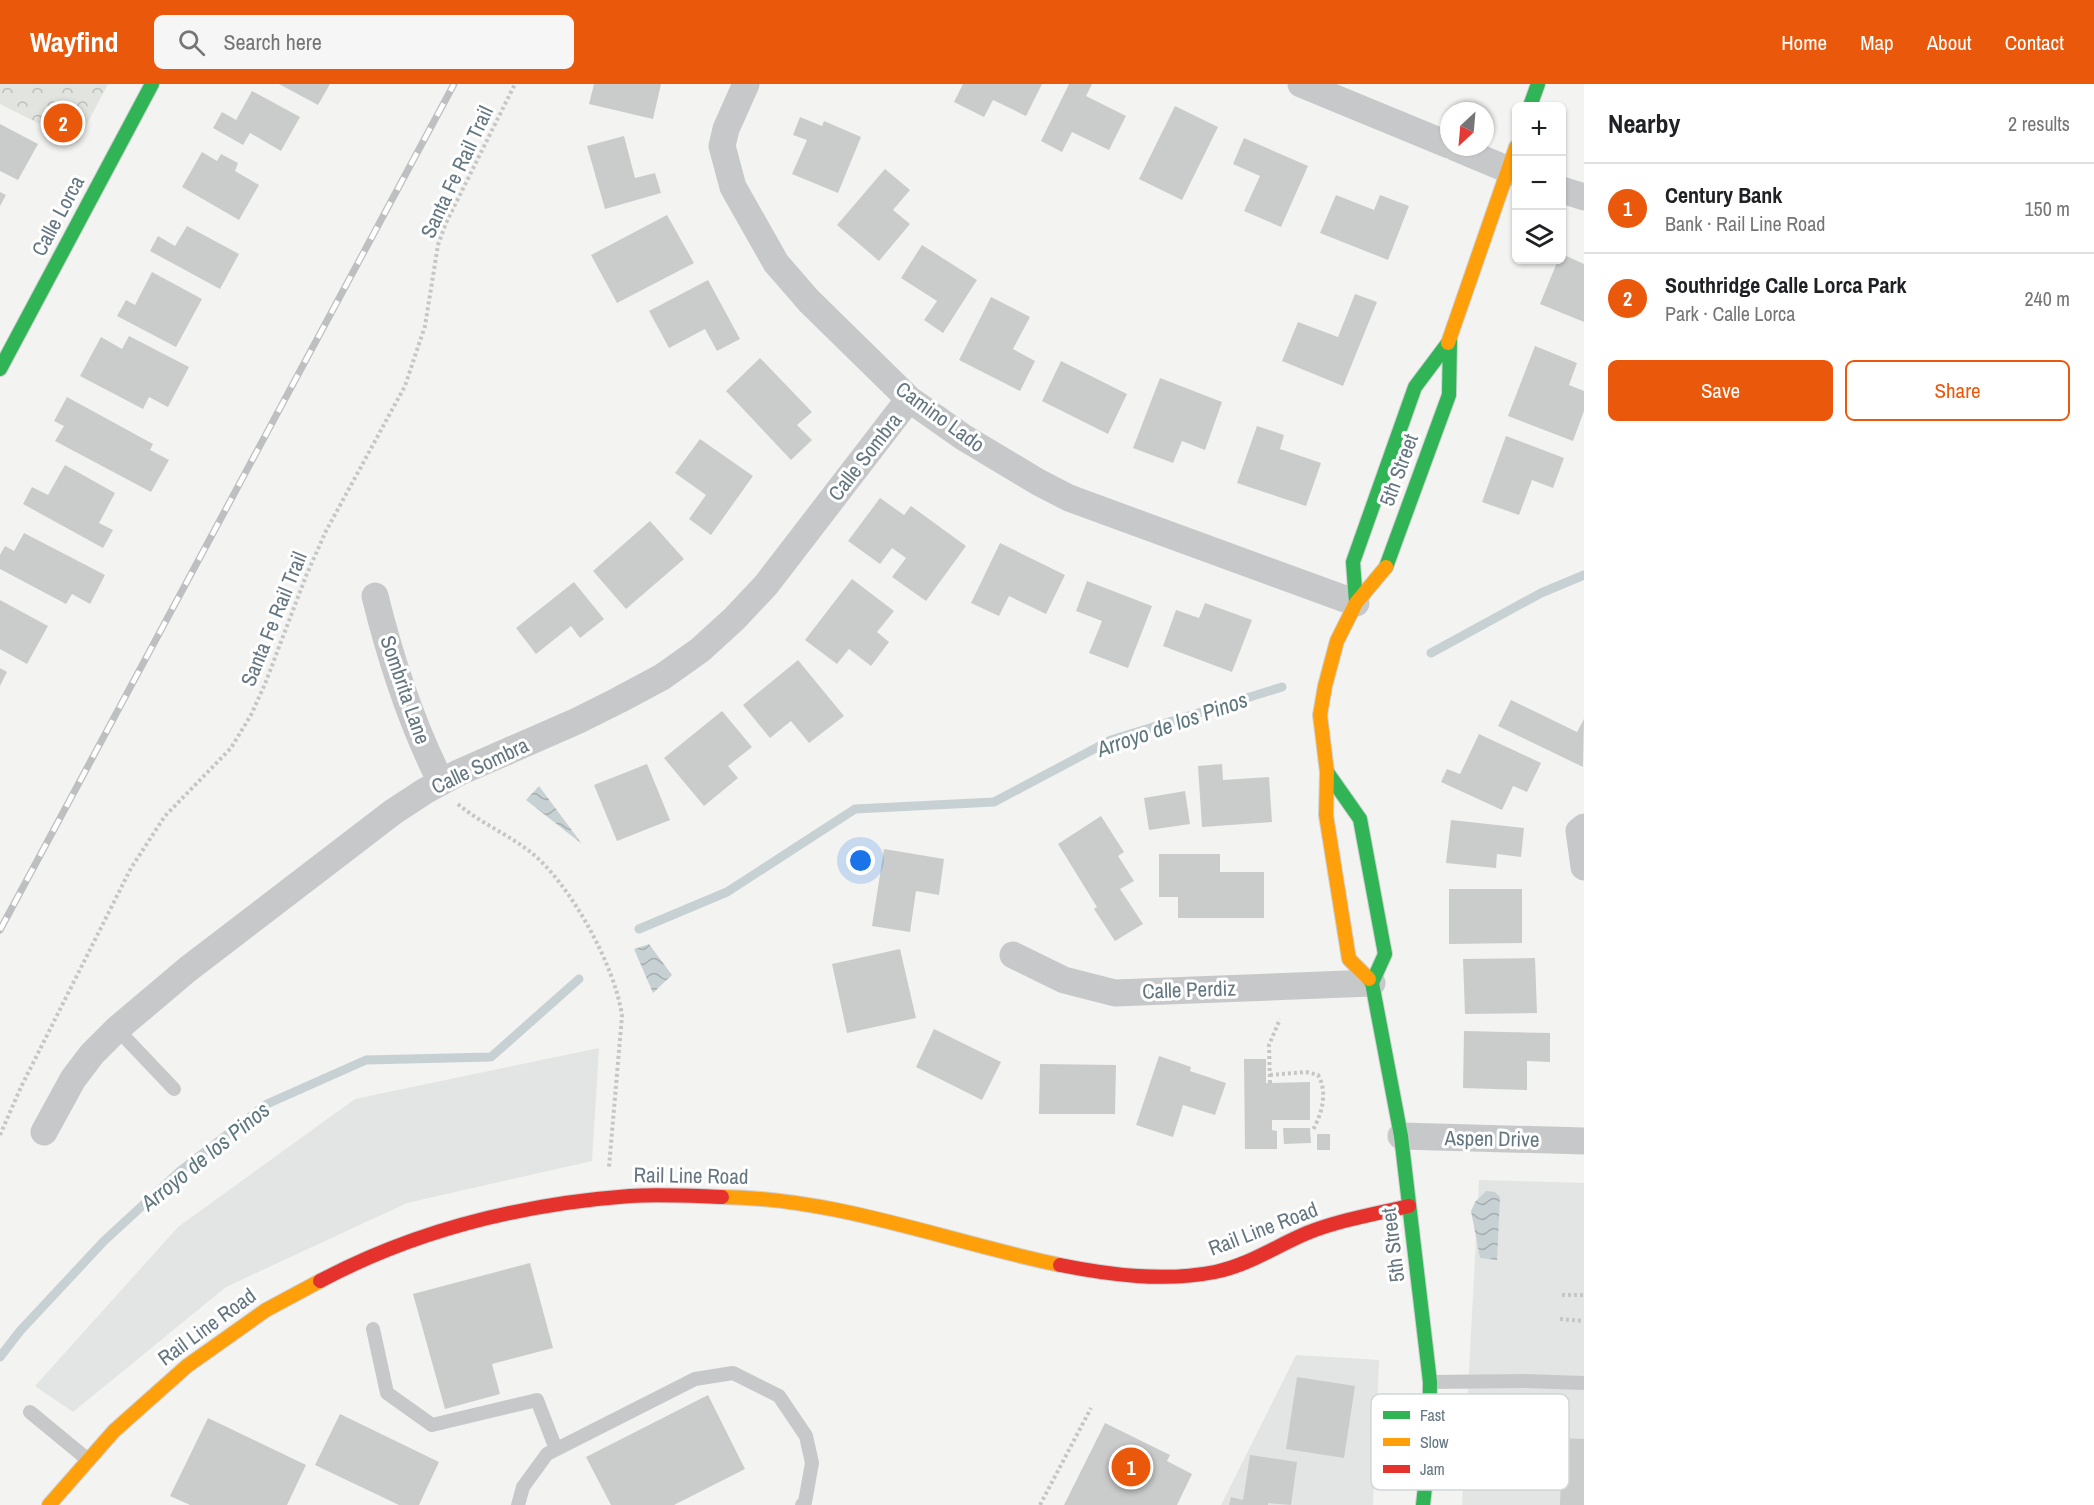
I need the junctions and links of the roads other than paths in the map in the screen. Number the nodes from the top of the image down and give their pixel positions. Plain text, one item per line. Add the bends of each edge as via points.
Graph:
1 (152, 84) edge
2 (746, 84) edge
3 (1302, 84) edge
4 (1538, 84) edge
5 (1531, 102) edge
6 (1440, 141) edge
7 (1488, 156) edge
8 (1512, 162) edge
9 (1512, 168) edge
10 (1566, 191) edge
11 (1584, 197) edge
12 (1449, 340) junction
13 (0, 369) edge
14 (909, 399) junction
15 (375, 596) dead end
16 (1356, 603) junction
17 (1327, 772) junction
18 (441, 782) junction
19 (1584, 827) edge
20 (1584, 867) edge
21 (1013, 955) dead end
22 (1372, 983) junction
23 (117, 1029) junction
24 (174, 1089) dead end
25 (44, 1132) dead end
26 (1401, 1136) junction
27 (1584, 1141) edge
28 (1409, 1206) junction
29 (373, 1329) dead end
30 (1430, 1382) junction
31 (1584, 1383) edge
32 (1430, 1394) edge
33 (30, 1412) dead end
34 (556, 1449) junction
35 (87, 1459) junction
36 (1425, 1490) edge
37 (49, 1505) edge
38 (518, 1505) edge
39 (802, 1505) edge
40 (1424, 1505) edge

1 - 13 street, Calle Lorca
2 - 14 street, Camino Lado via 722,146 733,187 776,263 808,301
3 - 6 street
4 - 5 street
7 - 8 street
9 - 12 street, 5th Street
10 - 11 street
12 - 16 street, 5th Street via 1415,387 1353,562
12 - 16 street, 5th Street via 1449,395 1385,571
14 - 16 street, Camino Lado via 963,437 1069,498
14 - 18 street, Calle Sombra via 766,585 700,650 662,677 619,700
15 - 18 street, Sombrita Lane via 395,672
16 - 17 street, 5th Street via 1337,641 1320,715
17 - 22 street, 5th Street via 1326,815 1349,959
17 - 22 street, 5th Street via 1360,819 1385,954
18 - 23 street, Calle Sombra via 383,819 188,969
19 - 20 street via 1579,831
21 - 22 street, Calle Perdiz via 1064,980 1115,993
22 - 26 street, 5th Street
23 - 24 lane
23 - 25 street, Calle Sombra via 73,1079
26 - 27 street, Aspen Drive
26 - 28 street, 5th Street
28 - 30 street, 5th Street
28 - 35 street, Rail Line Road via 1314,1230 1234,1267 1201,1275 1165,1277 1039,1261 809,1205 697,1194 606,1196 521,1210 424,1235 375,1253 277,1303 180,1371
29 - 34 lane via 387,1394 432,1425 537,1400
30 - 31 lane
30 - 32 street, 5th Street
33 - 35 lane
34 - 38 lane via 547,1454 523,1487
34 - 39 lane via 695,1379 733,1373 779,1396 806,1436 812,1463
35 - 37 street, Rail Line Road
36 - 40 street, 5th Street

